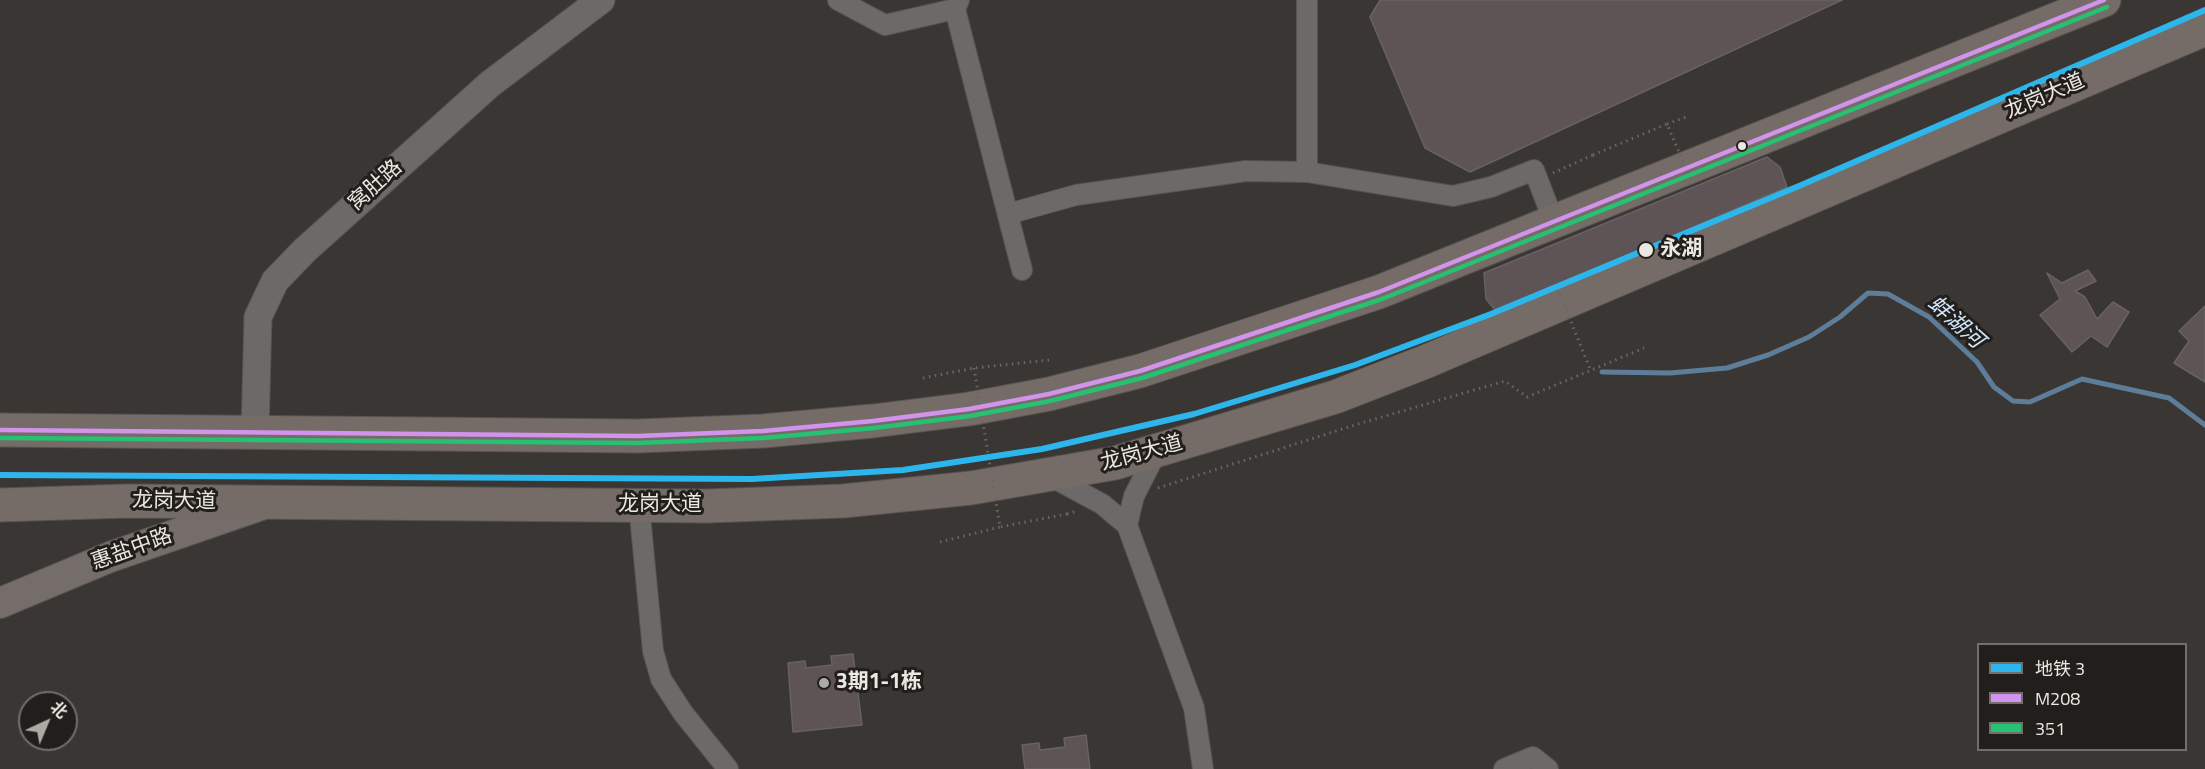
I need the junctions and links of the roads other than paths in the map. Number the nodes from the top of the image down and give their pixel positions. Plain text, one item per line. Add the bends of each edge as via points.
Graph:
1 (601, 0) edge
2 (838, 0) edge
3 (1307, 0) edge
4 (2104, 0) edge
5 (957, 4) edge
6 (2205, 29) edge
7 (1307, 172) junction
8 (1008, 214) junction
9 (1554, 222) junction
10 (1022, 270) dead end
11 (0, 430) edge
12 (255, 431) junction
13 (1157, 451) junction
14 (1048, 475) junction
15 (267, 503) junction
16 (0, 505) edge
17 (639, 506) junction
18 (1127, 525) junction
19 (0, 603) edge
20 (728, 769) edge
21 (1203, 769) edge
22 (1504, 769) edge
23 (1548, 769) edge

1 - 12 street, 窝肚路 via 490,84 275,281 258,316
2 - 5 street via 885,25
3 - 7 street
4 - 9 highway
5 - 8 street
6 - 13 highway, 龙岗大道 via 1425,362 1325,400
7 - 8 street via 1246,171 1076,195
7 - 9 street via 1453,196 1491,188 1534,170
8 - 10 street
9 - 12 highway via 1379,292 1140,371 969,409 763,431 638,436
11 - 12 highway
13 - 14 highway, 龙岗大道
13 - 18 street via 1134,496
14 - 17 highway, 龙岗大道 via 971,488 843,501
14 - 18 street via 1102,504
15 - 16 highway, 龙岗大道 via 127,501
15 - 17 highway, 龙岗大道
15 - 19 main road, 惠盐中路 via 110,557
17 - 20 street via 653,651 661,679
18 - 21 street via 1194,708
22 - 23 street via 1533,757

